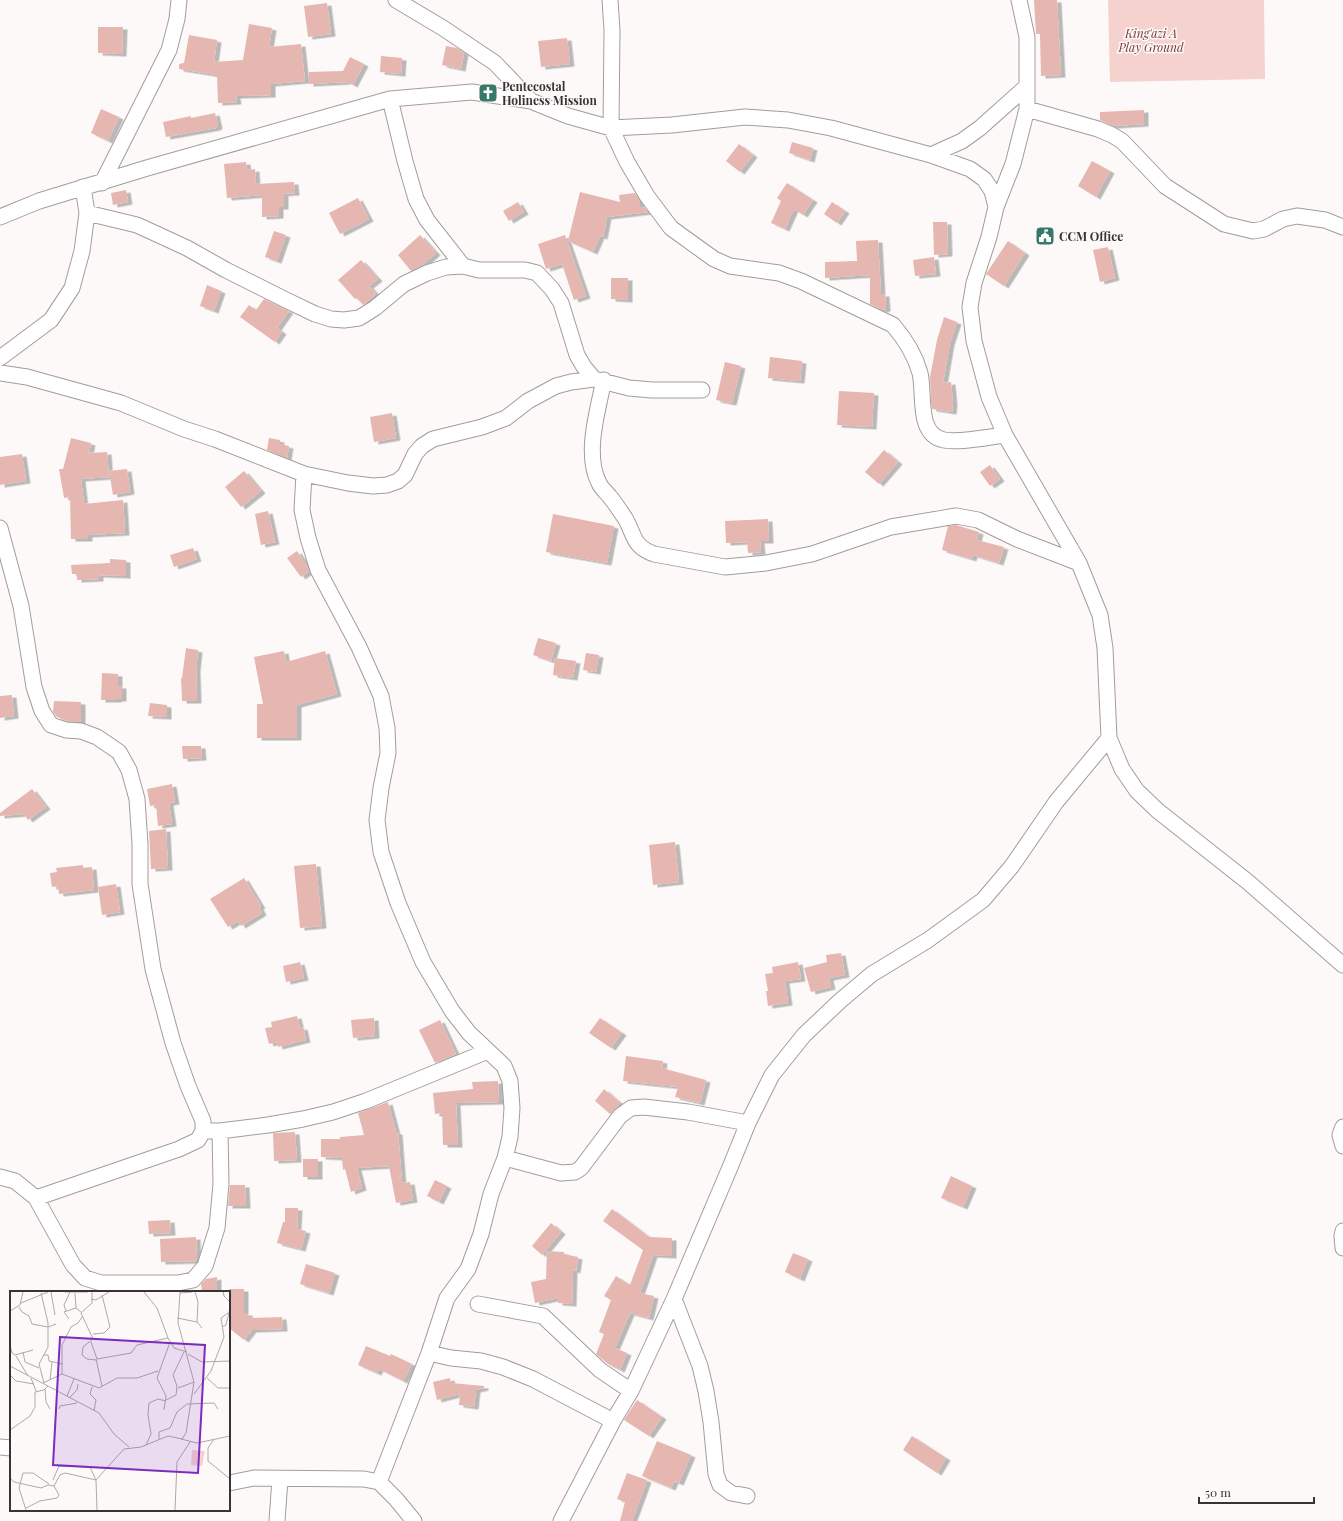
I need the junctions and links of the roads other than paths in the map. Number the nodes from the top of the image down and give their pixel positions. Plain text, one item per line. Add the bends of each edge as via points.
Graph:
1 (179, 0) edge
2 (396, 0) edge
3 (610, 0) edge
4 (1020, 0) edge
5 (1027, 86) junction
6 (390, 98) junction
7 (531, 101) junction
8 (1027, 110) junction
9 (611, 128) junction
10 (931, 155) junction
11 (102, 183) junction
12 (83, 188) junction
13 (996, 207) junction
14 (87, 213) junction
15 (0, 217) edge
16 (1343, 227) edge
17 (463, 266) junction
18 (0, 358) edge
19 (0, 373) edge
20 (599, 379) junction
21 (702, 390) dead end
22 (1005, 436) junction
23 (304, 474) junction
24 (0, 528) edge
25 (1079, 563) junction
26 (1109, 738) junction
27 (1343, 966) edge
28 (488, 1051) junction
29 (748, 1123) junction
30 (1343, 1127) edge
31 (203, 1131) junction
32 (220, 1131) junction
33 (1343, 1146) edge
34 (506, 1158) junction
35 (0, 1177) edge
36 (36, 1198) junction
37 (1343, 1231) edge
38 (1343, 1248) edge
39 (674, 1299) junction
40 (478, 1304) dead end
41 (429, 1353) junction
42 (631, 1391) junction
43 (613, 1421) junction
44 (0, 1447) edge
45 (10, 1448) edge
46 (280, 1479) junction
47 (380, 1482) junction
48 (230, 1483) edge
49 (747, 1496) dead end
50 (277, 1521) edge
51 (414, 1521) edge
52 (561, 1521) edge

1 - 11 street via 177,19 168,50
2 - 7 street via 443,28 495,64
3 - 9 street
4 - 5 street via 1027,37
5 - 8 street
5 - 10 street via 962,141
6 - 7 street via 472,92
6 - 11 street
6 - 17 street via 416,199 427,220
7 - 9 street via 568,116
8 - 13 street via 1013,164
8 - 16 street via 1112,135 1122,141 1165,186 1224,224 1253,231 1297,216 1325,220
9 - 10 street via 745,117 781,120 831,128
9 - 22 street via 647,196 671,228 691,244 730,266 779,273 801,281 893,325 916,361 926,426 934,435 943,440 957,441
10 - 13 street via 970,169 984,179 992,190
11 - 12 street
12 - 14 street
12 - 15 street via 39,201
13 - 22 street via 970,307 974,341 987,390
14 - 17 street via 137,225 286,300 331,319 359,318 404,284 446,267
14 - 18 street via 82,251 72,288 51,320
17 - 20 street via 479,270 525,270 537,274 552,288 561,303 577,356 584,367
19 - 23 street via 33,378 121,403
20 - 21 street via 628,388
20 - 23 street via 556,386 528,401 506,418 482,428 433,439 415,454 405,475 387,485 348,483
20 - 25 street via 593,428 593,467 599,484 618,508 633,538 643,550 725,567 766,563 812,554 891,527 956,516 978,520 1017,539
22 - 25 street
23 - 28 street via 302,510 318,570 359,647 381,696 387,728 388,753 377,820 381,852 398,903 423,962 452,1011 469,1033
24 - 31 street via 21,606 34,687 42,711 51,725 97,737 119,752 129,770 137,799 140,884 153,969 173,1043 203,1121
25 - 26 street via 1100,615 1105,648
26 - 27 street via 1122,769 1137,791 1158,811 1248,882
26 - 29 street via 1056,802 1012,866 983,900 928,940 872,974 804,1035 772,1076
28 - 32 street via 372,1099 333,1112
28 - 34 street via 504,1066 510,1081 512,1108
29 - 34 street via 688,1112 631,1108 620,1116 582,1168 575,1172 561,1173
29 - 39 street
30 - 33 street via 1340,1135
31 - 32 street
31 - 36 street via 198,1140 179,1149
32 - 36 street via 221,1184 217,1228 205,1266 193,1280 178,1283 101,1283 85,1278 73,1264
34 - 41 street via 491,1194 481,1234 468,1269 447,1298
35 - 36 street via 15,1181
37 - 38 street
39 - 42 street
39 - 49 street via 700,1366 711,1422 716,1474 720,1485 731,1493
40 - 42 street via 543,1316 600,1370
41 - 43 street via 503,1367 533,1379
41 - 47 street
42 - 43 street
43 - 52 street
44 - 45 street
46 - 47 street via 364,1479
46 - 48 street via 254,1478
46 - 50 street
47 - 51 street

